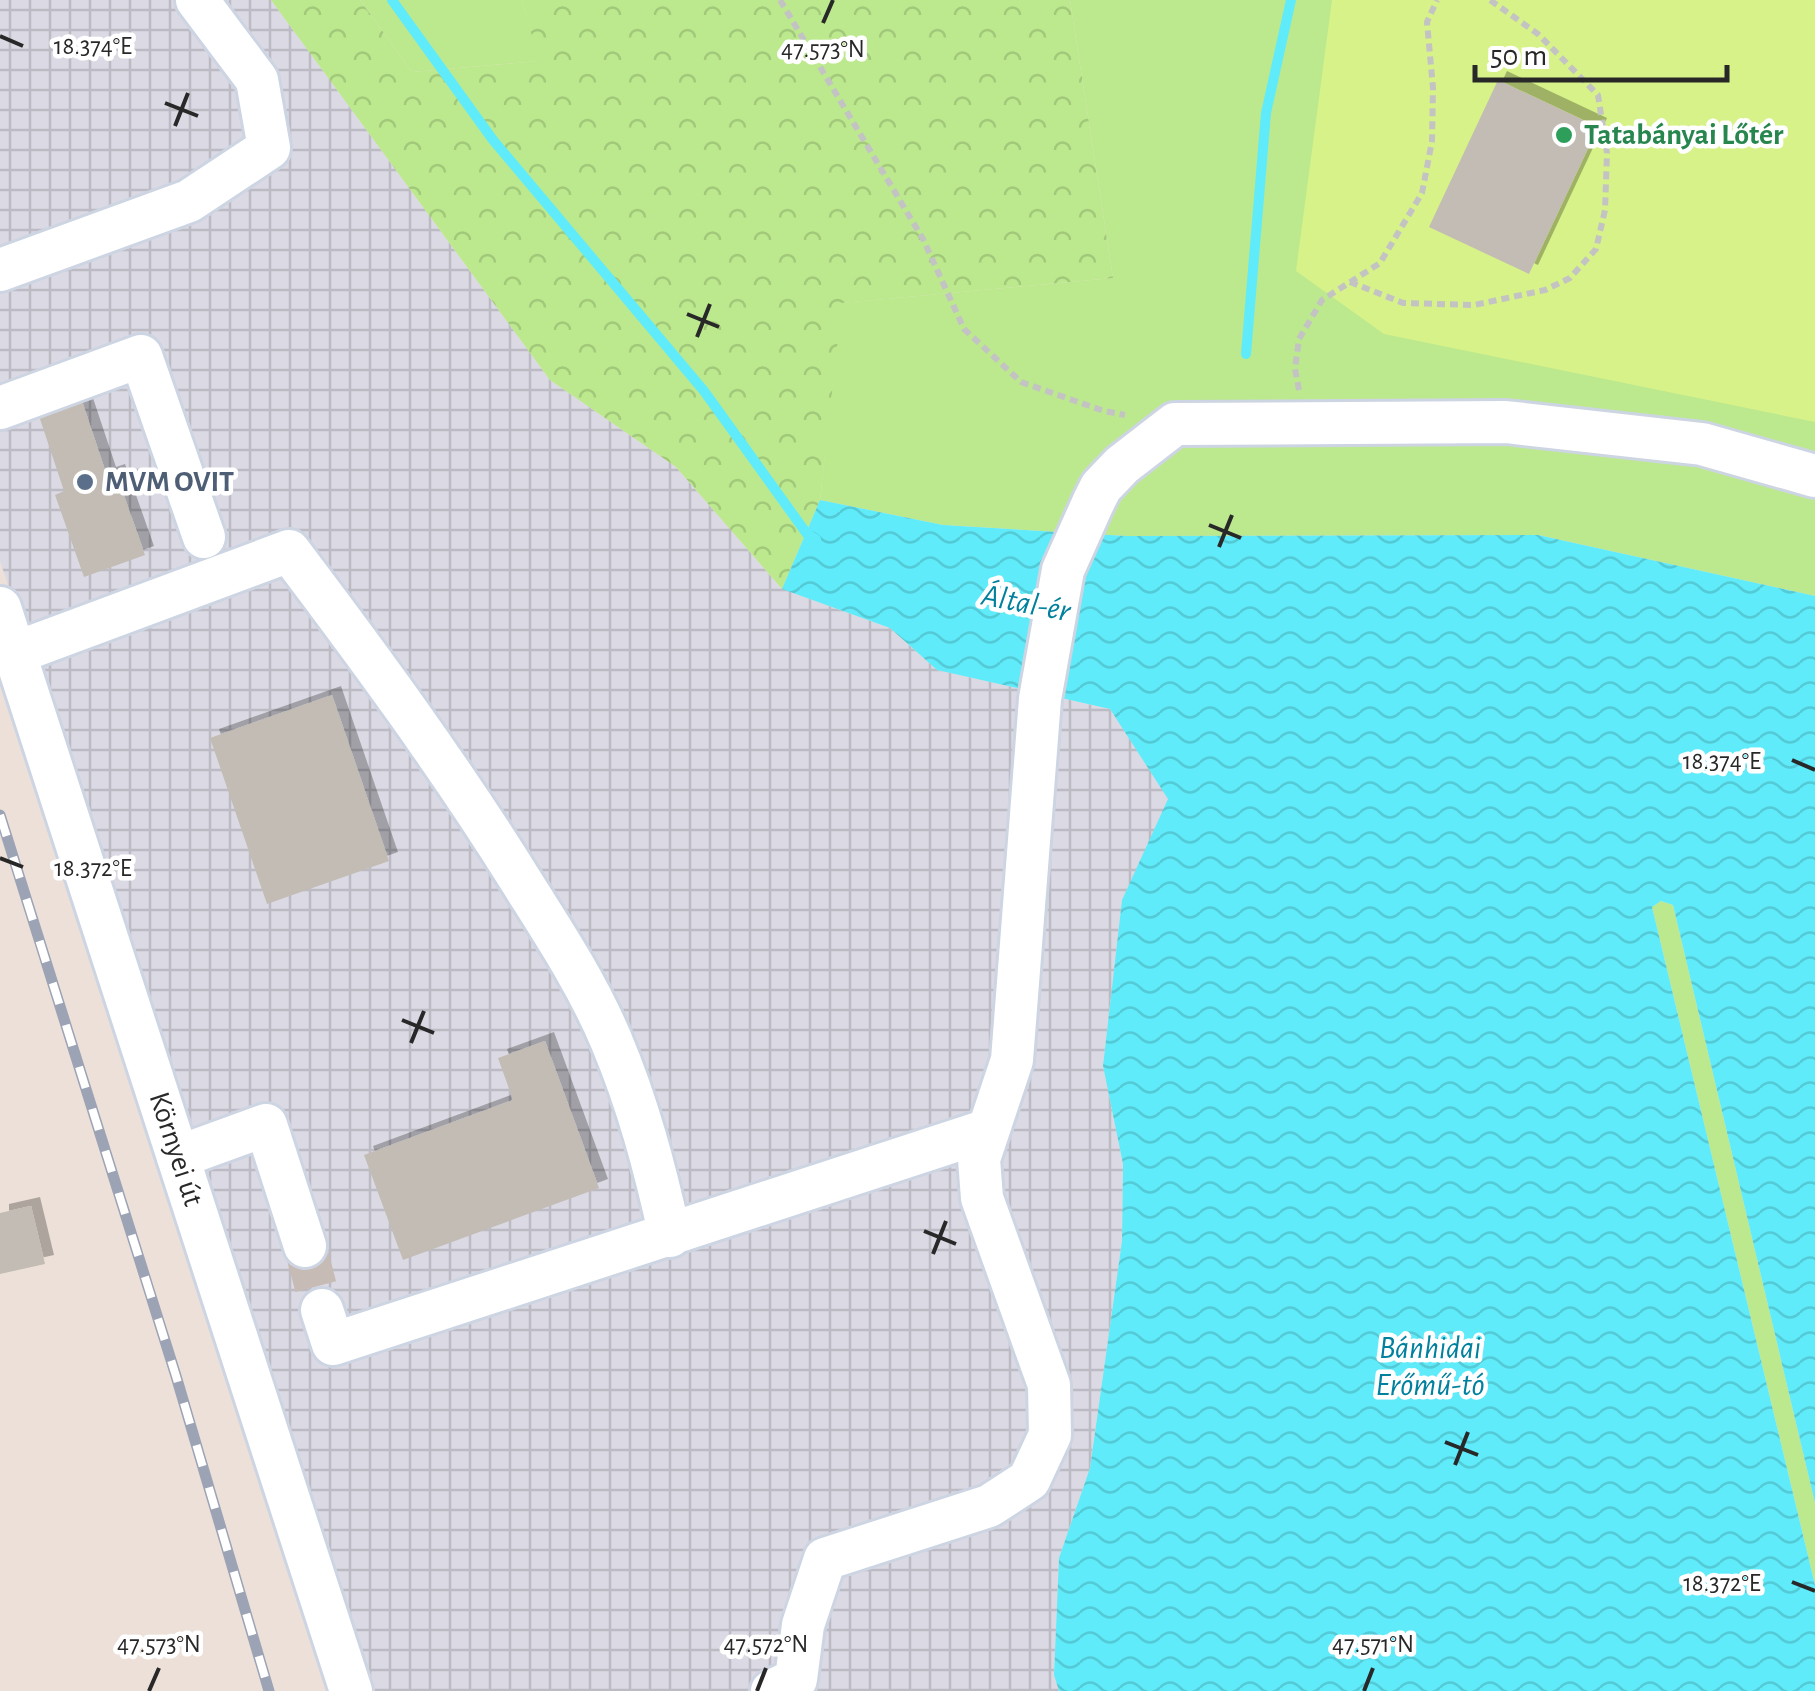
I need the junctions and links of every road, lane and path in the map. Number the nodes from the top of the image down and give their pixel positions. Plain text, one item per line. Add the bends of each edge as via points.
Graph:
1 (197, 0) edge
2 (780, 0) edge
3 (1437, 0) edge
4 (1490, 0) edge
5 (0, 270) edge
6 (1350, 282) junction
7 (0, 408) edge
8 (1175, 424) junction
9 (1305, 424) junction
10 (1815, 476) edge
11 (204, 537) dead end
12 (0, 608) edge
13 (15, 653) junction
14 (988, 1130) junction
15 (178, 1157) junction
16 (670, 1236) junction
17 (304, 1246) tunnel mouth
18 (322, 1310) tunnel mouth
19 (351, 1691) edge
20 (772, 1691) edge

1 - 5 street via 257,80 269,148 190,201
2 - 8 path via 923,239 964,329 1021,382 1104,411
3 - 6 path via 1427,22 1432,141 1422,193 1380,263
4 - 6 path via 1538,34 1598,95 1607,153 1596,249 1570,278 1545,290 1474,305 1403,303
6 - 9 path via 1322,300 1299,339 1295,368
7 - 11 street via 142,356
8 - 9 street
8 - 14 street via 1101,486 1063,570 1040,699 1012,1060
9 - 10 street via 1506,422 1702,444
12 - 13 street, Környei út
13 - 15 street, Környei út
13 - 16 street via 289,552 471,802 571,961 610,1037 650,1142
14 - 16 street
14 - 20 street via 979,1159 982,1198 1049,1385 1050,1435 1029,1480 989,1506 825,1559 802,1625 796,1678
15 - 17 street via 266,1125
15 - 19 street, Környei út
16 - 18 street via 333,1344

